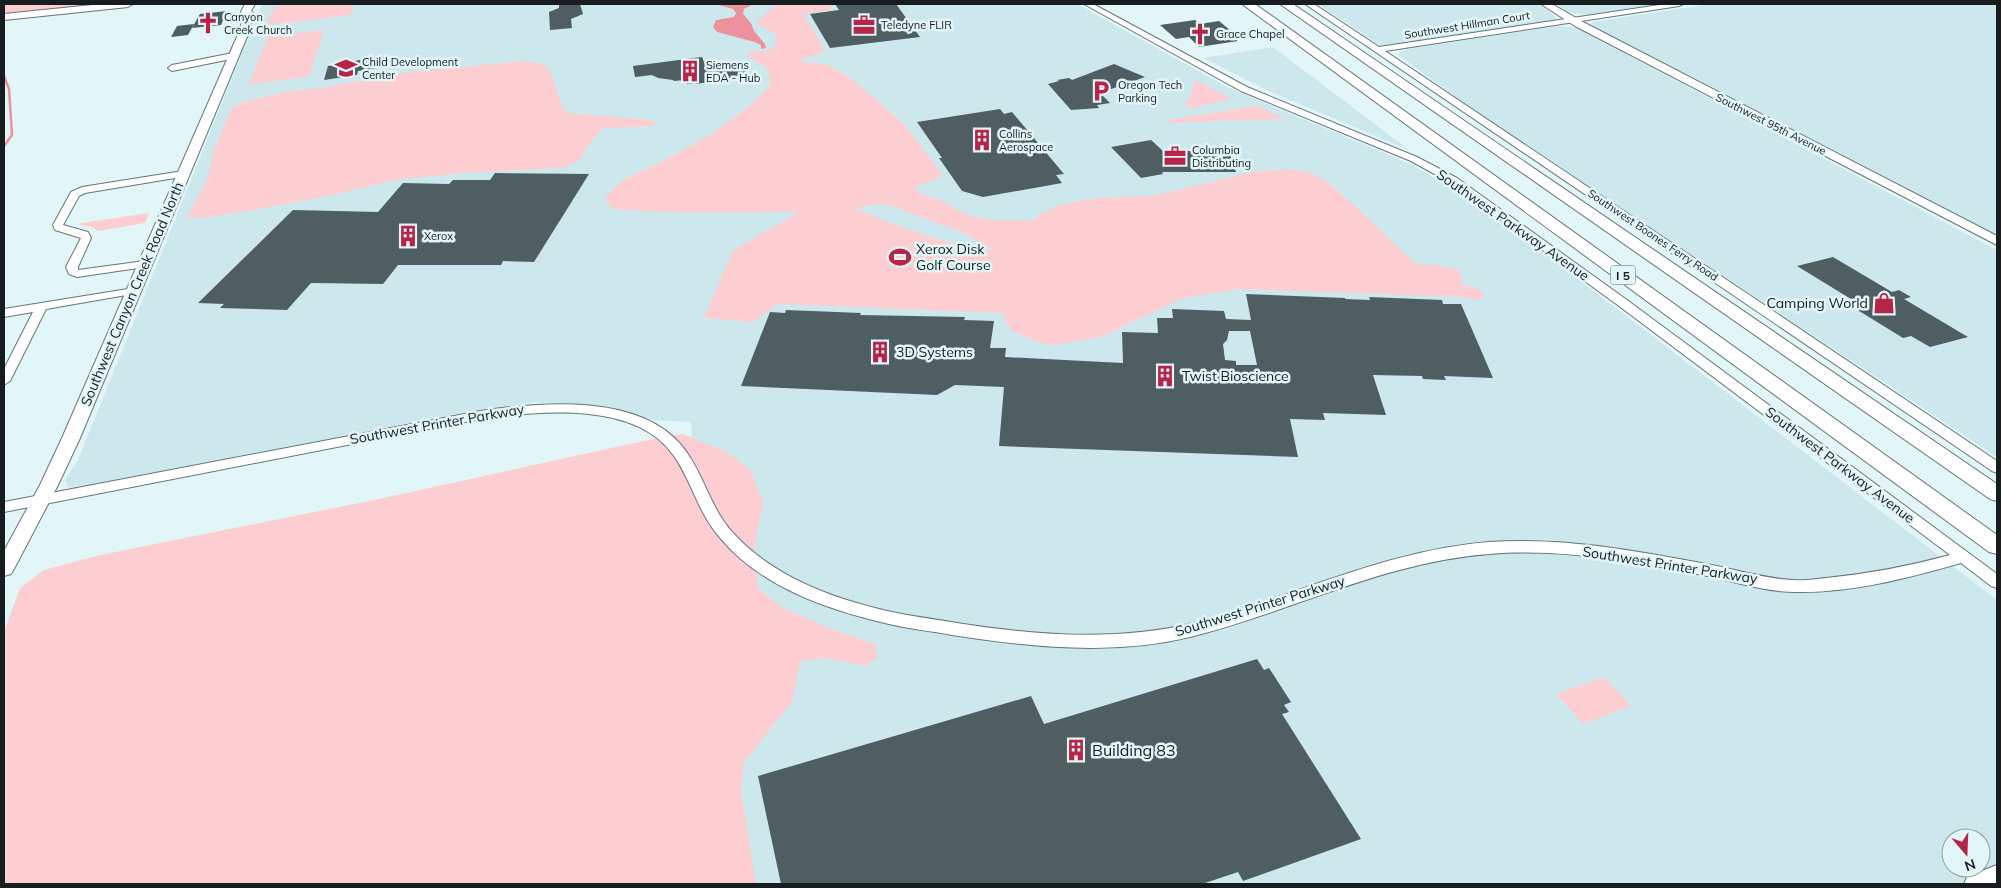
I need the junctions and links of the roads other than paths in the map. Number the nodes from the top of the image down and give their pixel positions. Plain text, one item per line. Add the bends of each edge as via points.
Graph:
1 (128, 4) edge
2 (260, 4) edge
3 (1088, 4) edge
4 (1248, 4) edge
5 (1286, 4) edge
6 (1309, 4) edge
7 (1546, 4) edge
8 (1679, 4) edge
9 (249, 9) edge
10 (4, 17) edge
11 (1571, 20) junction
12 (1377, 50) junction
13 (233, 56) junction
14 (172, 68) dead end
15 (183, 174) junction
16 (1997, 242) edge
17 (144, 264) junction
18 (134, 291) junction
19 (41, 307) junction
20 (4, 313) edge
21 (4, 381) edge
22 (1997, 468) edge
23 (1997, 494) edge
24 (42, 500) junction
25 (4, 507) edge
26 (1997, 546) edge
27 (1963, 557) junction
28 (4, 570) edge
29 (1997, 582) edge
30 (1997, 874) edge
31 (1974, 884) edge

1 - 10 main road
2 - 9 main road, Southwest Canyon Creek Road North via 257,10
3 - 27 street, Southwest Parkway Avenue via 1235,85 1414,159 1453,180
4 - 26 highway, I 5
5 - 23 highway, I 5
6 - 12 street, Southwest Boones Ferry Road
7 - 11 main road, Southwest 95th Avenue
8 - 11 street, Southwest Hillman Court
9 - 13 main road, Southwest Canyon Creek Road North
11 - 12 street, Southwest Hillman Court
11 - 16 main road, Southwest 95th Avenue
12 - 22 street, Southwest Boones Ferry Road
13 - 14 street
13 - 15 main road, Southwest Canyon Creek Road North
15 - 17 main road, Southwest Canyon Creek Road North
15 - 17 street via 82,190 75,194 58,224 59,228 84,234 86,238 72,272 77,274
17 - 18 main road, Southwest Canyon Creek Road North
18 - 19 street
18 - 24 main road, Southwest Canyon Creek Road North
19 - 20 street
19 - 21 street
24 - 25 street, Southwest Printer Parkway
24 - 27 street, Southwest Printer Parkway via 512,409 546,407 589,411 629,419 666,438 680,453 708,511 721,530 746,556 788,584 884,617 994,634 1083,640 1137,639 1186,631 1414,559 1470,550 1552,548 1598,552 1792,586 1852,582
24 - 28 main road, Southwest Canyon Creek Road North
27 - 29 street, Southwest Parkway Avenue
30 - 31 street

